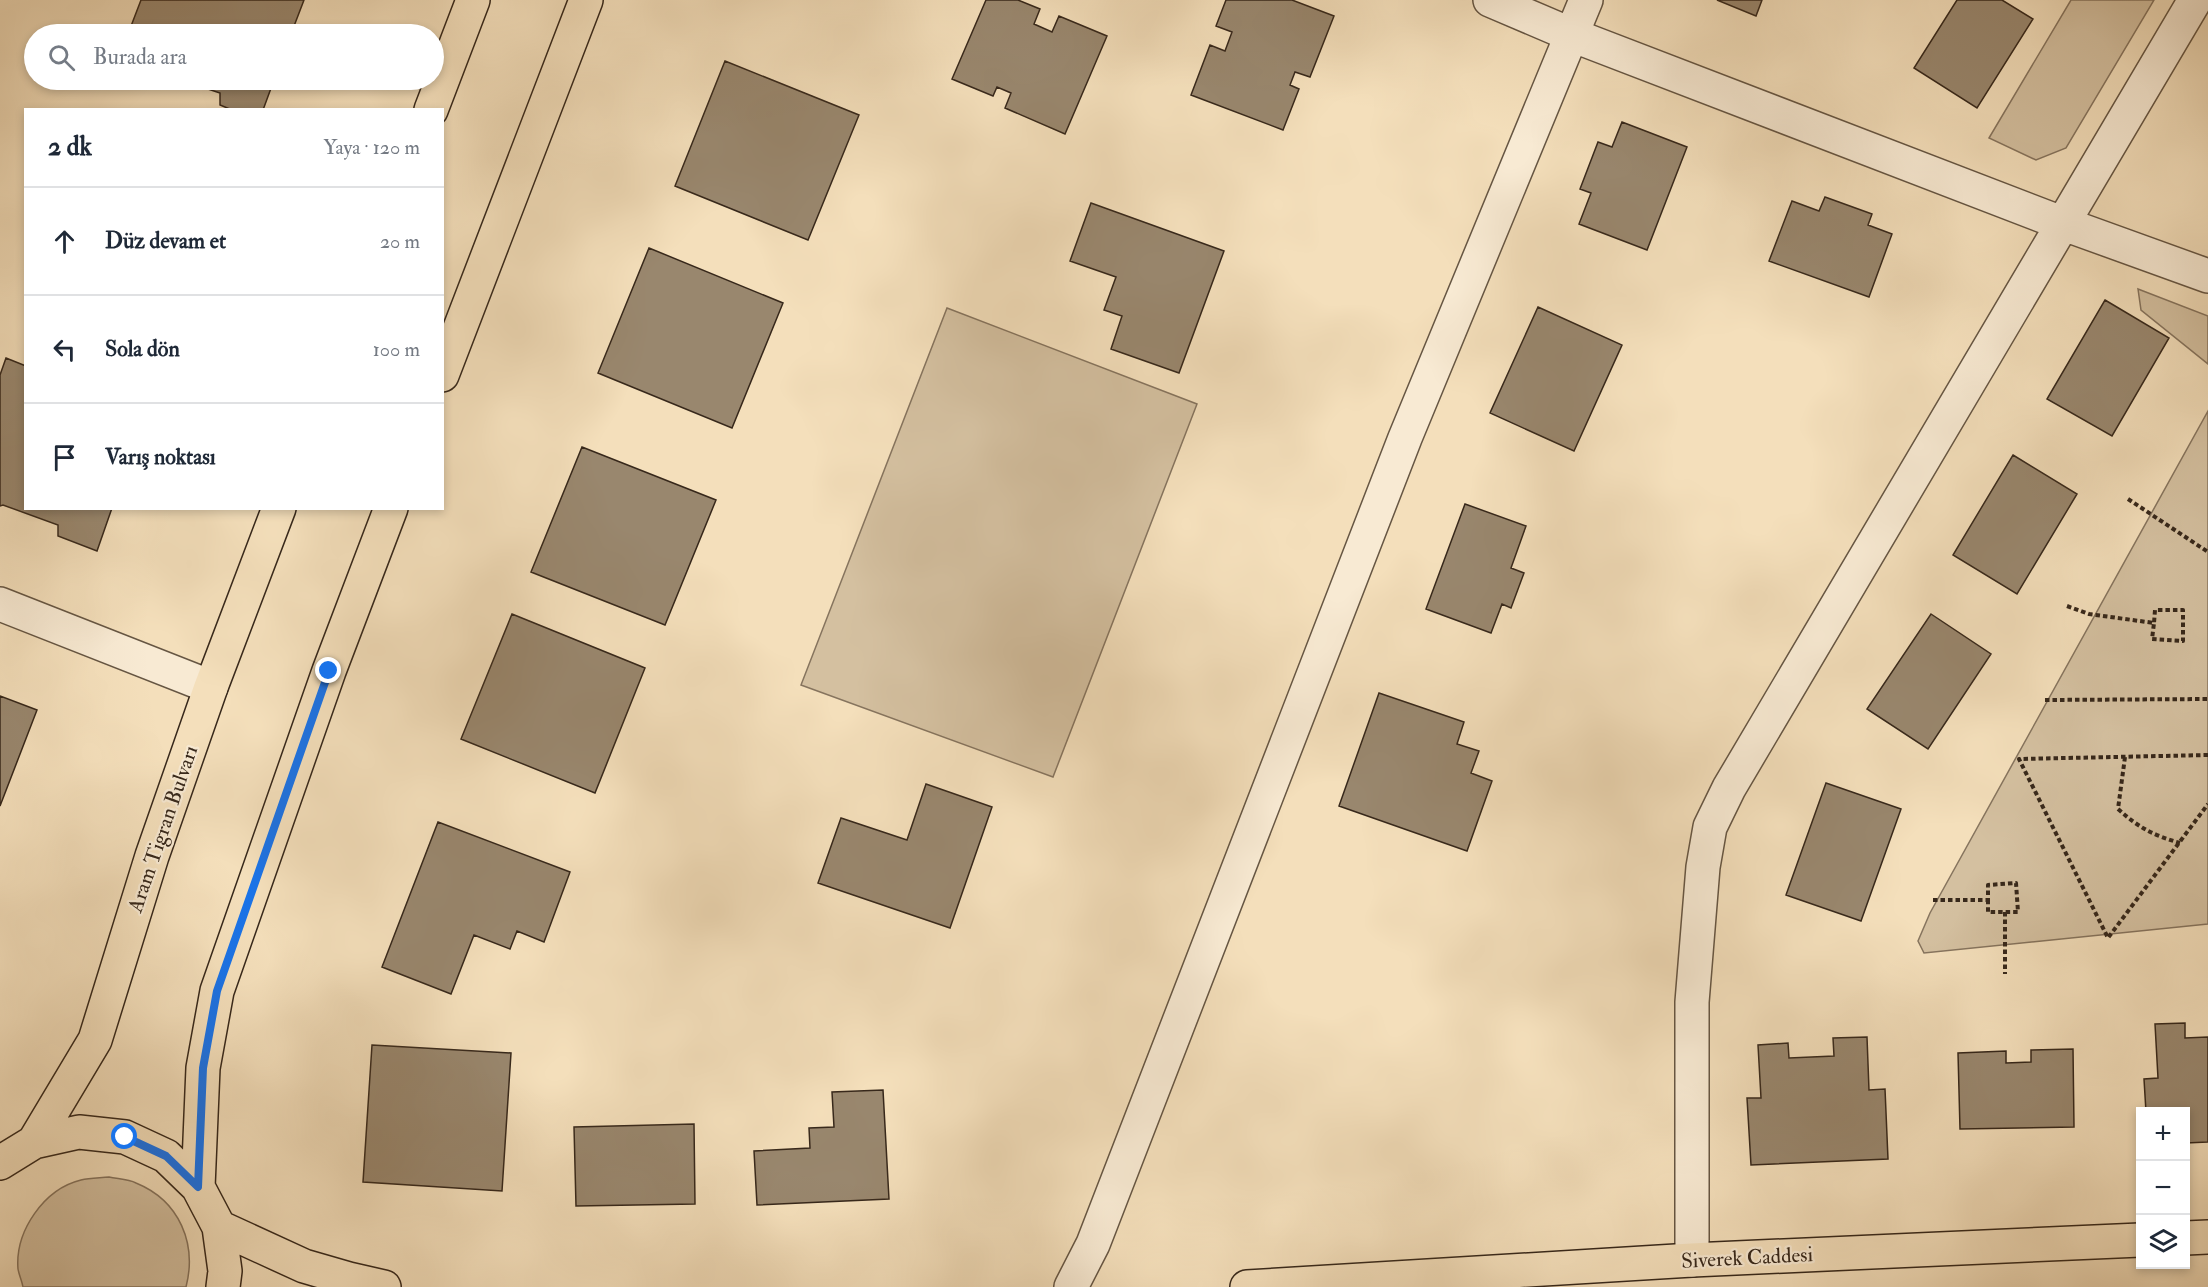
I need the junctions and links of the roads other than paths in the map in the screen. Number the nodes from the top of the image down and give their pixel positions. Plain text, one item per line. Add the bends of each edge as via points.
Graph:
1 (473, 0) edge
2 (586, 0) edge
3 (1490, 0) edge
4 (1586, 0) edge
5 (2195, 0) edge
6 (1572, 35) junction
7 (444, 76) edge
8 (439, 90) edge
9 (432, 108) edge
10 (2064, 224) junction
11 (2208, 276) edge
12 (444, 370) edge
13 (278, 510) edge
14 (390, 510) edge
15 (0, 604) edge
16 (211, 687) junction
17 (34, 1142) junction
18 (0, 1163) edge
19 (198, 1187) junction
20 (219, 1227) junction
21 (2208, 1237) edge
22 (2190, 1238) edge
23 (2136, 1240) edge
24 (1692, 1260) junction
25 (223, 1287) edge
26 (384, 1287) edge
27 (1071, 1287) edge
28 (1247, 1287) edge

1 - 7 main road
2 - 12 main road
3 - 6 street
4 - 6 street
5 - 10 street
6 - 10 street
6 - 27 street via 1405,438 1097,1233
8 - 9 main road
10 - 11 street
10 - 24 street via 1729,788 1710,827 1692,1002
13 - 16 main road, Aram Tigran Bulvarı
14 - 19 main road via 329,671 217,991 203,1068
15 - 16 street
16 - 17 main road, Aram Tigran Bulvarı via 152,856 95,1040
17 - 18 main road
17 - 19 main road via 79,1132 125,1137 166,1156
19 - 20 main road
20 - 25 main road via 225,1271
20 - 26 main road via 304,1266
21 - 22 main road
23 - 24 main road, Siverek Caddesi
24 - 28 main road, Siverek Caddesi

